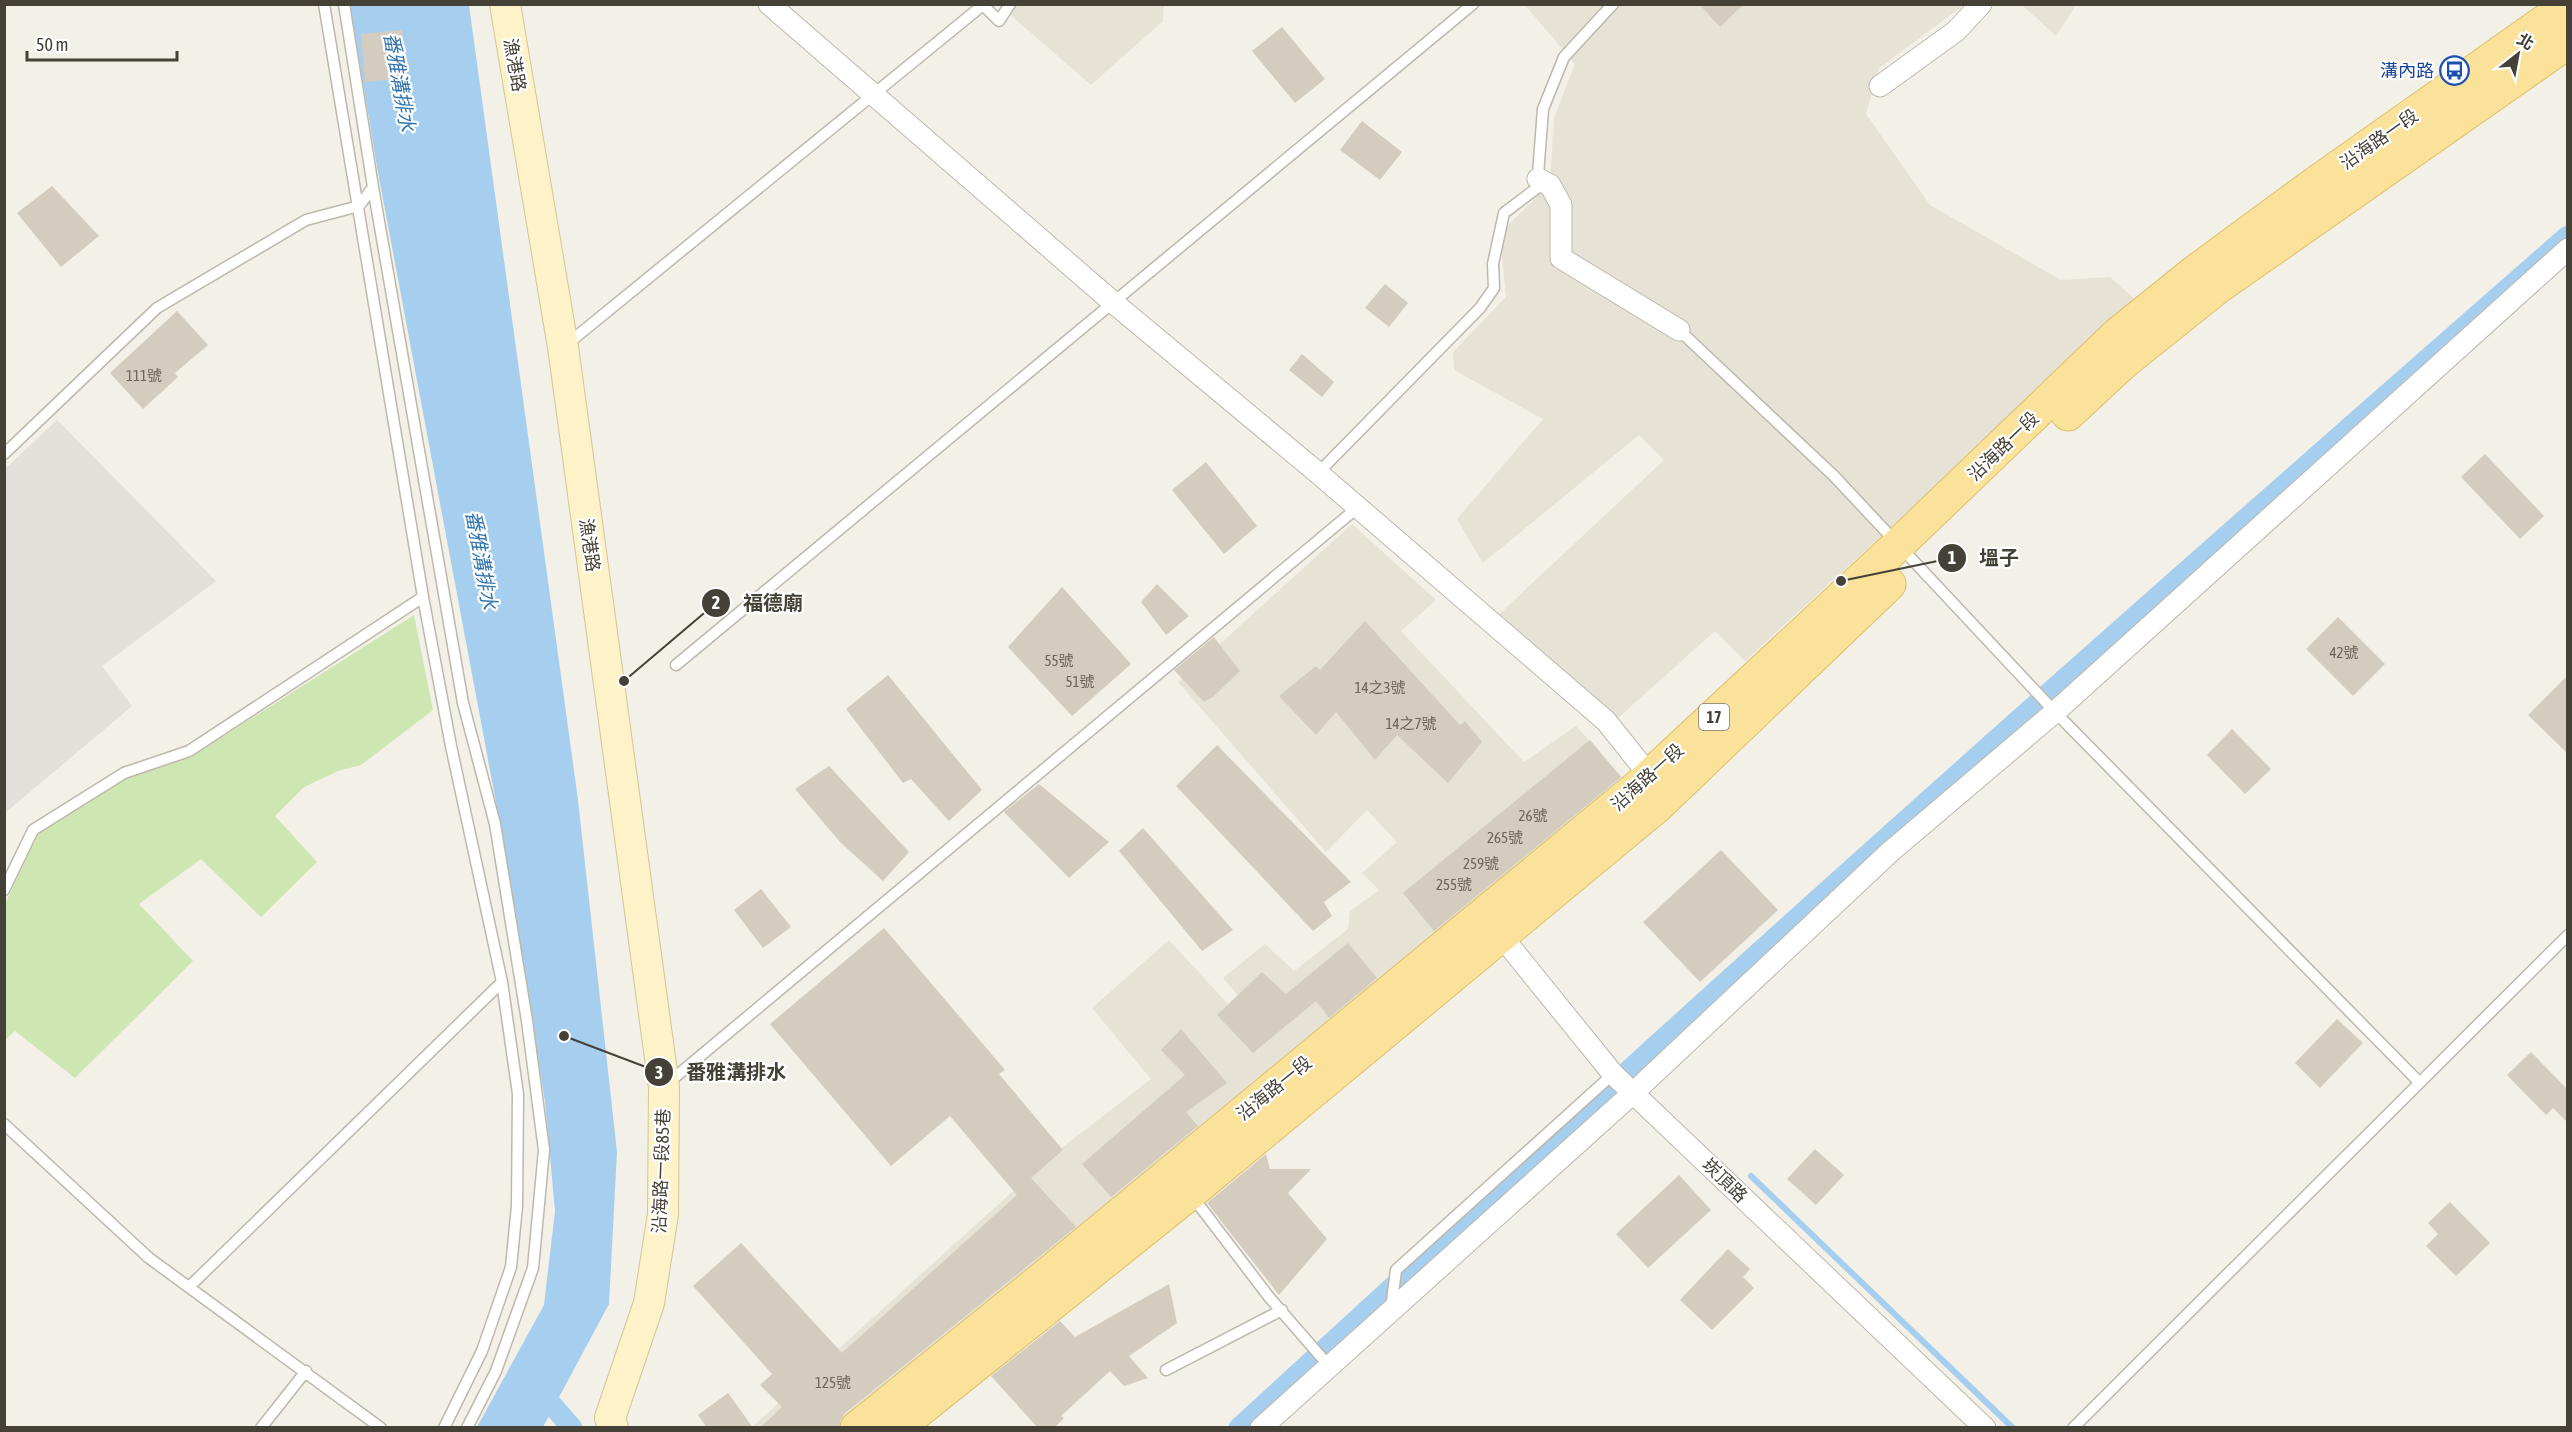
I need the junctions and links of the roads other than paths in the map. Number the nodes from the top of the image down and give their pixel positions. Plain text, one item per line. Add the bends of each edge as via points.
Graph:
1 (324, 4) edge
2 (344, 4) edge
3 (505, 4) edge
4 (769, 4) edge
5 (1010, 4) edge
6 (1473, 4) edge
7 (1613, 4) edge
8 (1981, 4) edge
9 (2562, 7) edge
10 (2568, 42) edge
11 (1880, 86) dead end
12 (873, 94) junction
13 (1539, 179) junction
14 (373, 187) junction
15 (359, 206) junction
16 (2568, 249) edge
17 (1115, 304) junction
18 (1678, 330) joint
19 (563, 347) junction
20 (4, 454) edge
21 (1318, 473) junction
22 (1357, 508) junction
23 (1907, 552) junction
24 (423, 597) junction
25 (676, 665) dead end
26 (2055, 712) junction
27 (1658, 787) junction
28 (4, 890) edge
29 (1492, 925) junction
30 (2568, 935) edge
31 (502, 982) junction
32 (1613, 1074) junction
33 (2418, 1081) junction
34 (664, 1087) junction
35 (1633, 1093) junction
36 (4, 1124) edge
37 (1207, 1160) junction
38 (1190, 1193) junction
39 (189, 1287) junction
40 (1051, 1288) junction
41 (1391, 1309) junction
42 (1282, 1310) junction
43 (1329, 1366) junction
44 (1166, 1370) dead end
45 (306, 1371) junction
46 (261, 1428) edge
47 (381, 1428) edge
48 (444, 1428) edge
49 (467, 1428) edge
50 (613, 1428) edge
51 (857, 1428) edge
52 (897, 1428) edge
53 (1260, 1428) edge
54 (1985, 1428) edge
55 (2073, 1428) edge

1 - 15 lane
2 - 14 lane
3 - 19 street, 漁港路
4 - 12 street
5 - 12 lane via 999,21 983,4
6 - 17 lane
7 - 13 lane via 1564,57 1543,109
8 - 11 street via 1956,31
9 - 23 main road, 沿海路一段 / 17 via 2195,272 2118,334
10 - 23 main road, 沿海路一段 / 17 via 2215,288 2125,361
12 - 17 street
12 - 19 lane
13 - 18 street via 1550,184 1561,206 1561,258
13 - 21 lane via 1537,188 1504,213 1494,264 1494,288 1480,308
14 - 15 lane
14 - 49 lane via 462,703 495,824 544,1150 533,1268 496,1371
15 - 20 lane via 306,220 157,308
15 - 24 lane
16 - 26 street
17 - 21 street
17 - 25 lane
18 - 23 lane via 1834,476
19 - 34 street, 漁港路
21 - 22 street
22 - 27 street via 1605,721
22 - 34 lane
23 - 26 lane
23 - 27 main road, 沿海路一段 / 17
24 - 28 lane via 189,751 124,773 33,830
24 - 31 lane
26 - 33 lane
26 - 35 street via 1890,852
27 - 29 main road, 沿海路一段 / 17
29 - 32 street, 崁頂路
29 - 37 main road, 沿海路一段 / 17
30 - 33 lane
31 - 39 lane
31 - 48 lane via 518,1094 517,1206 511,1267 482,1350
32 - 35 street, 崁頂路
32 - 41 lane via 1396,1270
33 - 55 lane
34 - 50 street, 沿海路一段85巷 via 663,1214 649,1303 610,1418
35 - 41 street
35 - 54 street, 崁頂路
36 - 39 lane via 149,1258
37 - 38 main road, 沿海路一段 / 17
37 - 40 main road, 沿海路一段 / 17
38 - 40 main road, 沿海路一段 / 17
38 - 42 lane
39 - 45 lane
40 - 51 main road, 沿海路一段 / 17
40 - 52 main road, 沿海路一段 / 17
41 - 43 street
42 - 43 lane
42 - 44 lane
43 - 53 street
45 - 46 lane
45 - 47 lane

